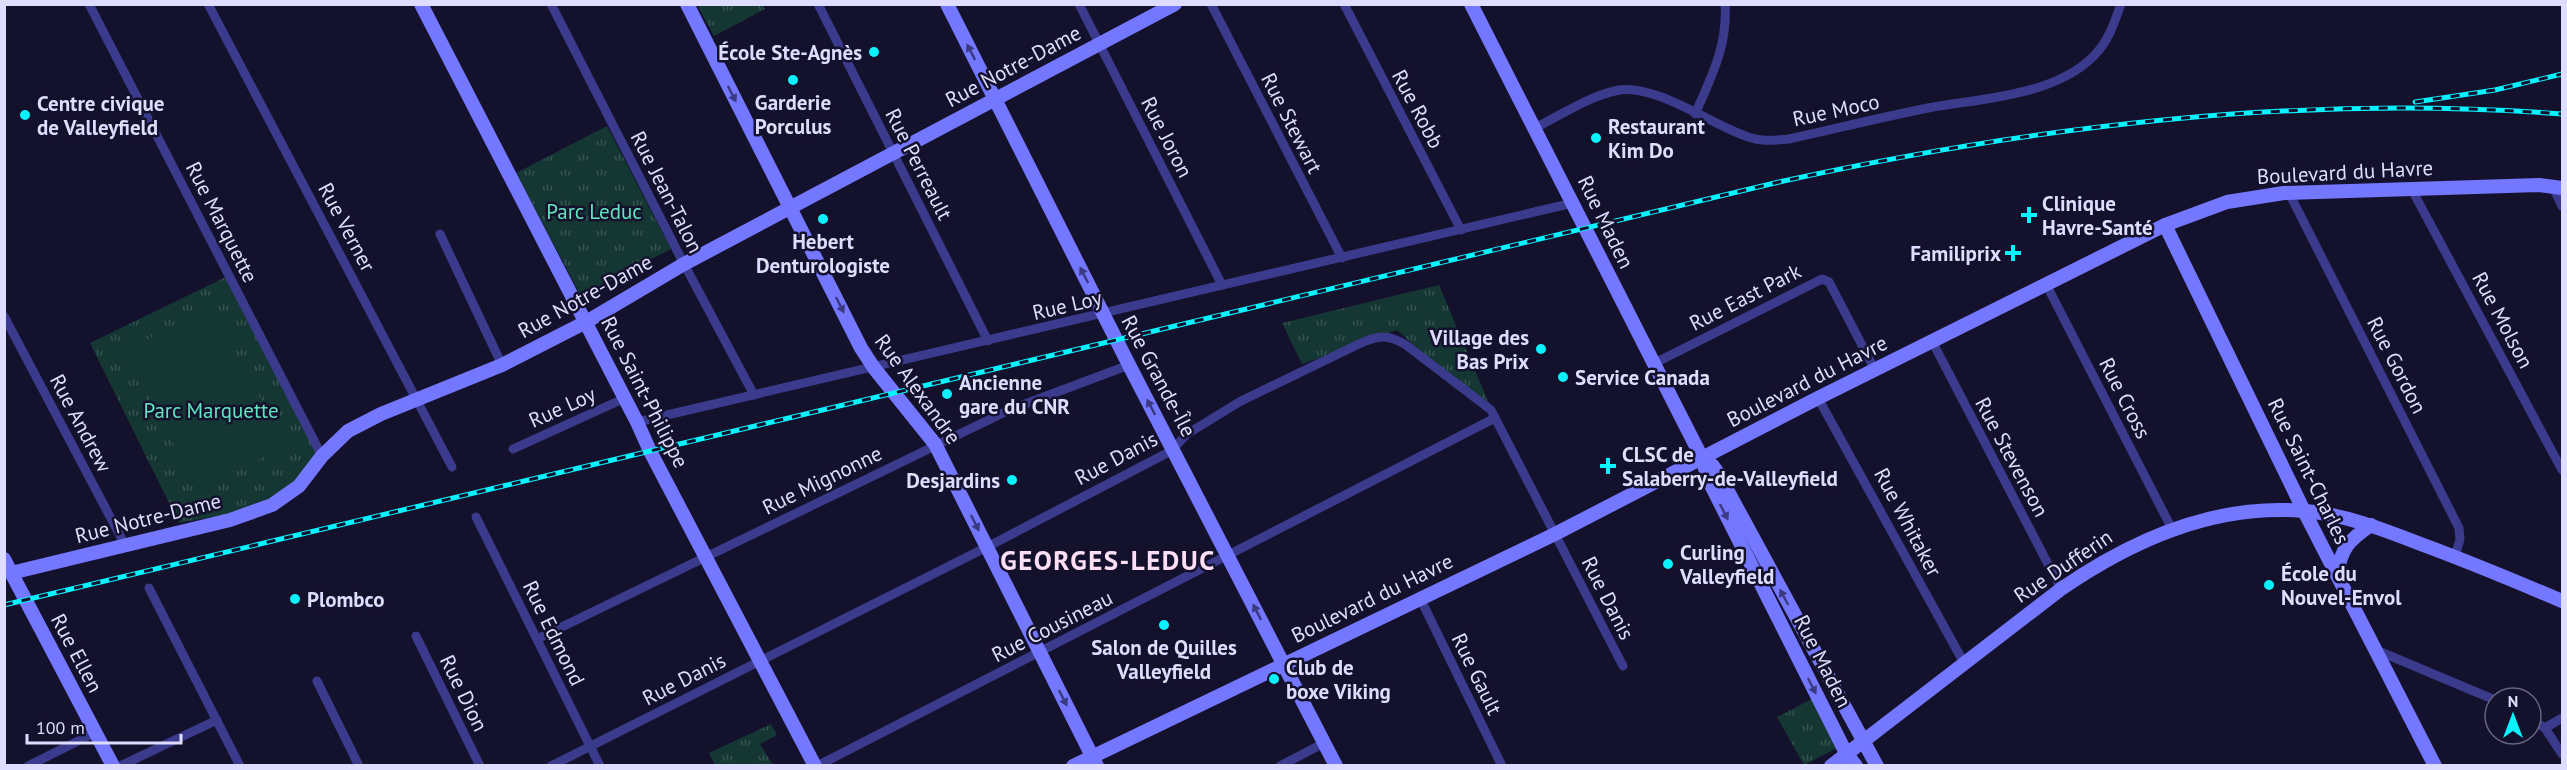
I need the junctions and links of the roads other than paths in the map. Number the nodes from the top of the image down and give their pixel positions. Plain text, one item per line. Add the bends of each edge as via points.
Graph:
1 (89, 4) edge
2 (208, 4) edge
3 (422, 4) edge
4 (551, 4) edge
5 (687, 4) edge
6 (818, 4) edge
7 (947, 4) edge
8 (1079, 4) edge
9 (1174, 4) edge
10 (1210, 4) edge
11 (1344, 4) edge
12 (1471, 4) edge
13 (1725, 4) edge
14 (2121, 4) edge
15 (1099, 44) junction
16 (995, 99) junction
17 (1695, 114) junction
18 (1535, 128) junction
19 (894, 153) junction
20 (2411, 188) junction
21 (2558, 188) edge
22 (2289, 193) junction
23 (1573, 203) junction
24 (2562, 206) edge
25 (791, 207) junction
26 (2165, 225) junction
27 (1461, 230) junction
28 (440, 234) dead end
29 (1342, 258) junction
30 (684, 264) junction
31 (2046, 284) junction
32 (1222, 285) junction
33 (1104, 315) junction
34 (4, 316) edge
35 (586, 322) junction
36 (988, 341) junction
37 (1932, 341) junction
38 (1653, 364) junction
39 (502, 365) junction
40 (1129, 365) junction
41 (874, 368) junction
42 (1875, 370) junction
43 (754, 395) junction
44 (625, 398) junction
45 (1818, 398) junction
46 (418, 400) junction
47 (1495, 418) junction
48 (638, 422) junction
49 (935, 444) junction
50 (513, 449) dead end
51 (1174, 449) junction
52 (322, 456) junction
53 (1702, 458) junction
54 (452, 467) dead end
55 (2562, 470) edge
56 (2304, 511) junction
57 (476, 517) dead end
58 (2371, 525) junction
59 (2172, 529) junction
60 (1554, 534) junction
61 (125, 546) junction
62 (987, 547) junction
63 (1227, 555) junction
64 (707, 557) junction
65 (2455, 557) junction
66 (4, 559) edge
67 (8, 574) edge
68 (2337, 575) junction
69 (149, 588) dead end
70 (2061, 589) junction
71 (1420, 598) junction
72 (2562, 601) edge
73 (416, 636) dead end
74 (537, 639) junction
75 (2376, 650) junction
76 (1040, 652) junction
77 (760, 660) junction
78 (1964, 663) junction
79 (1284, 664) junction
80 (1623, 666) dead end
81 (317, 681) dead end
82 (2483, 695) edge
83 (2562, 718) edge
84 (217, 720) junction
85 (2545, 728) joint
86 (96, 732) junction
87 (1862, 741) junction
88 (1324, 743) junction
89 (590, 746) junction
90 (1846, 753) junction
91 (2562, 754) edge
92 (1095, 761) edge
93 (28, 765) edge
94 (113, 765) edge
95 (120, 765) edge
96 (240, 765) edge
97 (359, 765) edge
98 (480, 765) edge
99 (551, 765) edge
100 (600, 765) edge
101 (816, 765) edge
102 (1073, 765) edge
103 (1280, 765) edge
104 (1336, 765) edge
105 (1503, 765) edge
106 (1831, 765) edge
107 (1856, 765) edge
108 (1877, 765) edge
109 (2435, 765) edge

1 - 52 street, Rue Marquette
2 - 46 street, Rue Verner
3 - 35 street, Rue Saint-Philippe
4 - 30 street, Rue Jean-Talon
5 -> 25 street, Rue Alexandre
6 - 19 street, Rue Perreault
16 -> 7 street, Rue Grande-Île
8 - 15 street, Rue Joron
9 - 15 street, Rue Notre-Dame
10 - 29 street, Rue Stewart
11 - 27 street, Rue Robb
12 - 18 street, Rue Maden
13 - 17 street via 1721,53
14 - 17 street, Rue Moco via 2099,50 2065,75 2026,92 1767,141
15 - 16 street, Rue Notre-Dame
15 - 32 street, Rue Joron
16 - 19 street, Rue Notre-Dame
33 -> 16 street, Rue Grande-Île
17 - 18 street, Rue Moco via 1655,95 1620,90 1599,96
18 - 23 street, Rue Maden
19 - 25 street, Rue Notre-Dame
19 - 36 street, Rue Perreault
20 - 21 street, Boulevard du Havre
20 - 22 street, Boulevard du Havre
20 - 55 street, Rue Molson
21 - 24 street
22 - 26 street, Boulevard du Havre via 2227,202
22 - 65 street, Rue Gordon via 2459,528
23 - 27 street, Rue Loy
23 - 38 street, Rue Maden
25 - 30 street, Rue Notre-Dame
25 -> 41 street, Rue Alexandre
26 - 31 street, Boulevard du Havre
26 - 56 street, Rue Saint-Charles
27 - 29 street, Rue Loy
28 - 39 street
29 - 32 street, Rue Loy
30 - 35 street, Rue Notre-Dame
30 - 43 street, Rue Jean-Talon
31 - 37 street, Boulevard du Havre
31 - 59 street, Rue Cross
32 - 33 street, Rue Loy
33 - 36 street, Rue Loy
33 - 40 street, Rue Grande-Île
34 - 61 street, Rue Andrew
35 - 39 street, Rue Notre-Dame
35 - 44 street, Rue Saint-Philippe
36 - 41 street, Rue Loy
37 - 42 street, Boulevard du Havre
37 - 70 street, Rue Stevenson
38 - 42 street, Rue East Park via 1822,279 1829,282
38 - 53 street, Rue Maden
39 - 46 street, Rue Notre-Dame
40 - 49 street, Rue Mignonne via 1009,410
51 -> 40 street, Rue Grande-Île
41 - 43 street, Rue Loy
41 - 49 street, Rue Alexandre
42 - 45 street, Boulevard du Havre
43 - 48 street, Rue Loy
44 - 48 street, Rue Saint-Philippe
44 - 50 street, Rue Loy
45 - 53 street, Boulevard du Havre
45 - 78 street, Rue Whitaker
46 - 52 street, Rue Notre-Dame via 348,431
46 - 54 street, Rue Verner
47 - 51 street, Rue Danis via 1482,403 1407,345 1383,336 1241,401 1187,434
47 - 60 street, Rue Danis
47 - 63 street, Rue Cousineau
48 - 64 street, Rue Saint-Philippe
49 -> 62 street, Rue Alexandre
49 - 64 street, Rue Mignonne
51 - 62 street, Rue Danis
51 - 63 street, Rue Grande-Île
52 - 61 street, Rue Notre-Dame via 299,486 272,505 230,520
53 - 60 street, Boulevard du Havre
87 -> 53 street, Rue Maden via 1718,473
53 -> 90 street, Rue Maden via 1708,479
56 - 58 street, Rue Dufferin
56 - 59 street, Rue Dufferin via 2226,515
56 - 68 street, Rue Saint-Charles
57 - 74 street, Rue Edmond
58 - 65 street, Rue Dufferin
58 - 68 street via 2349,542 2340,557
59 - 70 street, Rue Dufferin via 2097,564
60 - 71 street, Boulevard du Havre
60 - 80 street, Rue Danis
61 - 67 street, Rue Notre-Dame
62 - 76 street, Rue Alexandre
62 - 77 street, Rue Danis
63 - 76 street, Rue Cousineau
79 -> 63 street, Rue Grande-Île
64 - 74 street, Rue Mignonne
64 - 77 street, Rue Saint-Philippe
65 - 72 street, Rue Dufferin
66 - 67 street, Rue Ellen
67 - 86 street, Rue Ellen
68 - 75 street, Rue Saint-Charles
69 - 84 street
70 - 78 street, Rue Dufferin
71 - 79 street, Boulevard du Havre
71 - 105 street, Rue Gault
73 - 98 street, Rue Dion
74 - 89 street, Rue Edmond
75 - 82 street
75 - 109 street, Rue Saint-Charles
76 -> 92 street, Rue Alexandre
76 - 101 street, Rue Cousineau
77 - 89 street, Rue Danis
77 - 101 street, Rue Saint-Philippe
78 - 87 street, Rue Dufferin
79 - 88 street, Rue Grande-Île
79 - 92 street, Boulevard du Havre
81 - 97 street
83 - 85 street
84 - 95 street
84 - 96 street
85 - 91 street
86 - 93 street
86 - 94 street, Rue Ellen
87 - 90 street, Rue Dufferin
87 - 108 street, Rue Maden
88 - 103 street
88 - 104 street, Rue Grande-Île
89 - 99 street, Rue Danis
89 - 100 street, Rue Edmond
90 - 106 street, Rue Dufferin
90 - 107 street, Rue Maden
92 - 102 street, Boulevard du Havre

